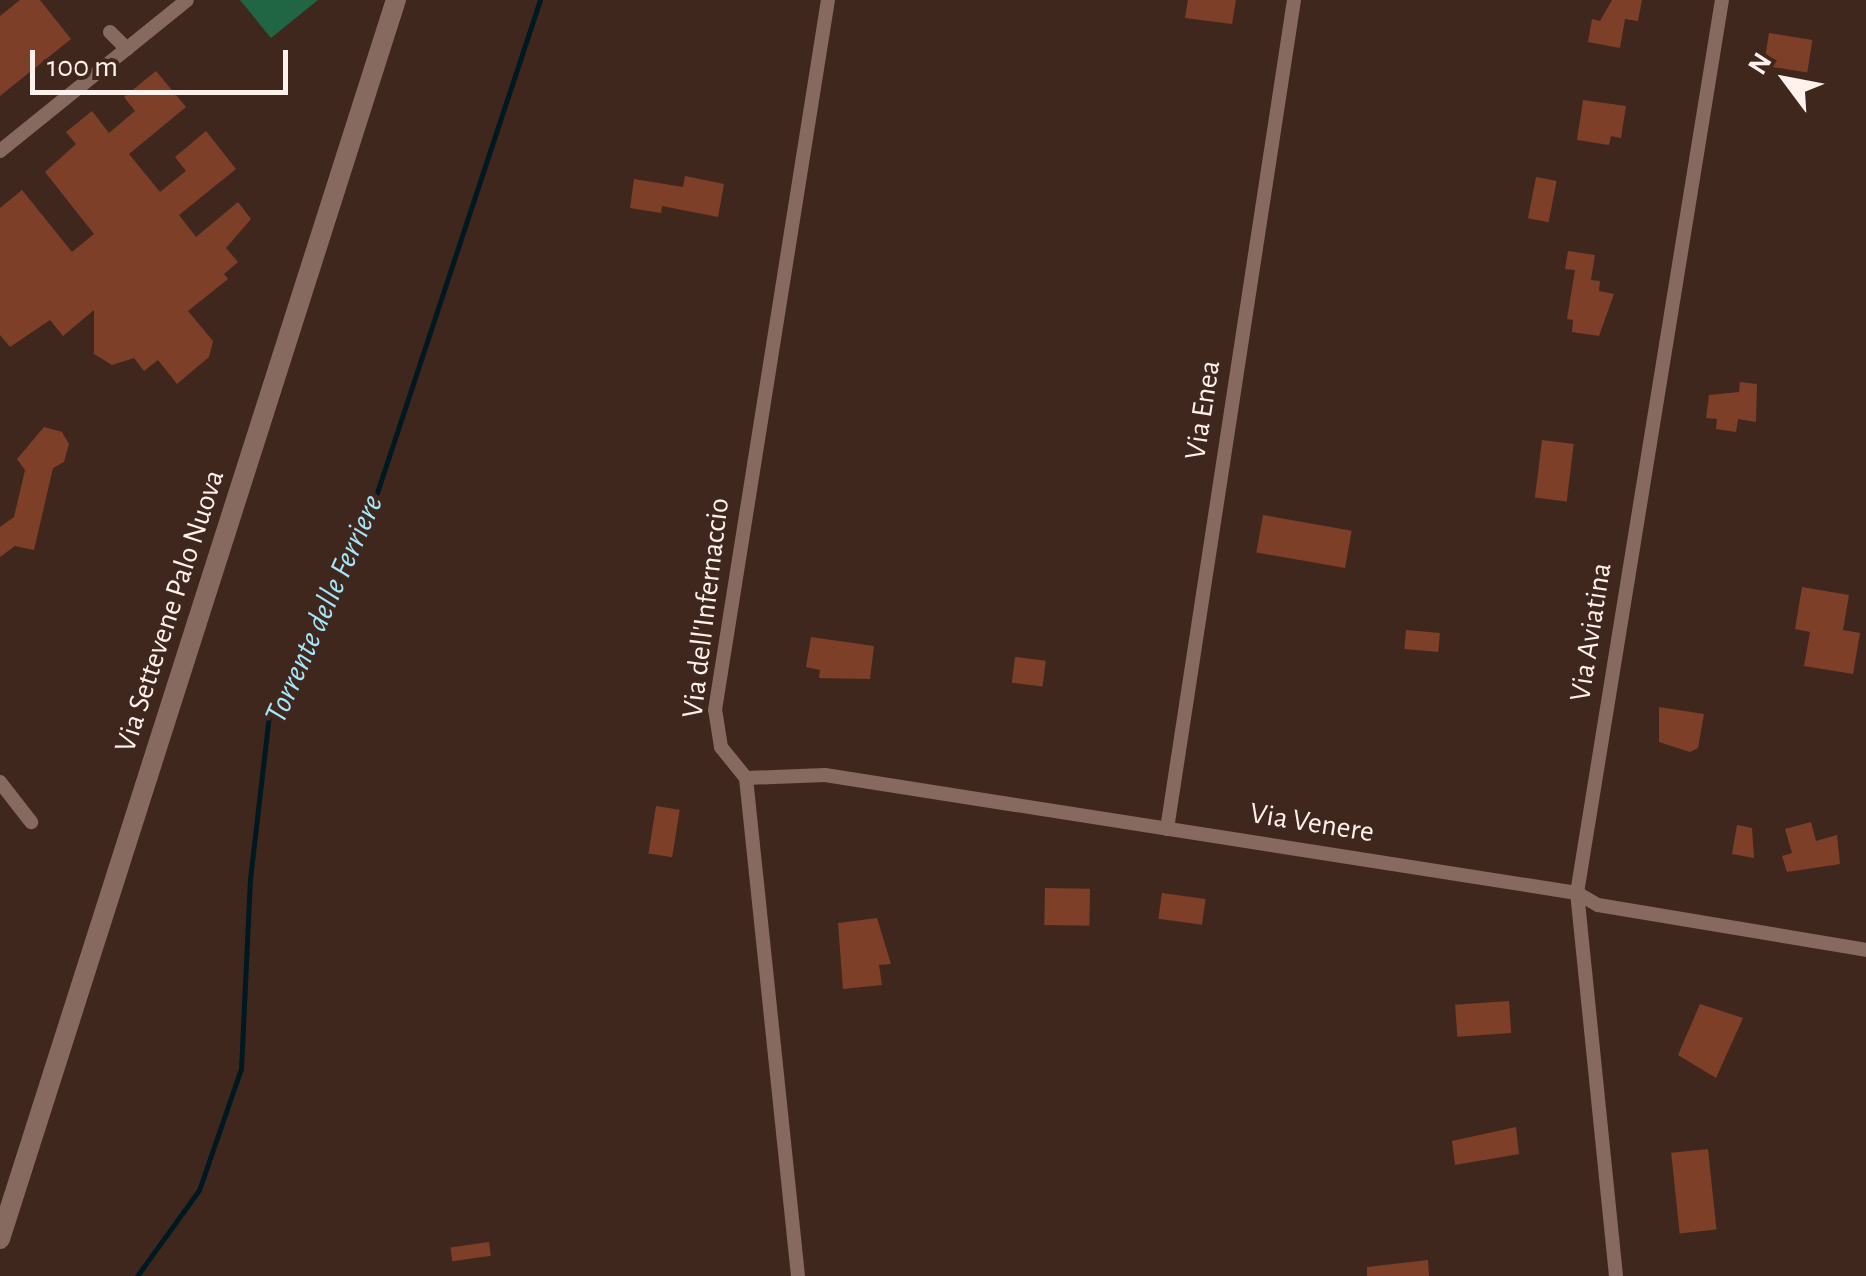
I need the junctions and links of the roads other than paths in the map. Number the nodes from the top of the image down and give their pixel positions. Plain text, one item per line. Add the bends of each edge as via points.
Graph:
1 (187, 0) edge
2 (396, 0) edge
3 (828, 0) edge
4 (1294, 0) edge
5 (1722, 0) edge
6 (110, 32) dead end
7 (127, 49) junction
8 (0, 151) edge
9 (746, 778) junction
10 (0, 782) edge
11 (31, 822) dead end
12 (1167, 828) junction
13 (1577, 893) junction
14 (1866, 950) edge
15 (0, 1239) edge
16 (798, 1276) edge
17 (1616, 1276) edge

1 - 7 street
2 - 15 main road, Via Settevene Palo Nuova
3 - 9 street, Via dell'Infernaccio via 715,701 721,747
4 - 12 street, Via Enea
5 - 13 street, Via Aviatina
6 - 7 street
7 - 8 street
9 - 12 street, Via Venere via 816,773
9 - 16 street, Via dell'Infernaccio
10 - 11 street
12 - 13 street, Via Venere
13 - 14 street, Via Venere via 1598,905
13 - 17 street, Via Aviatina

